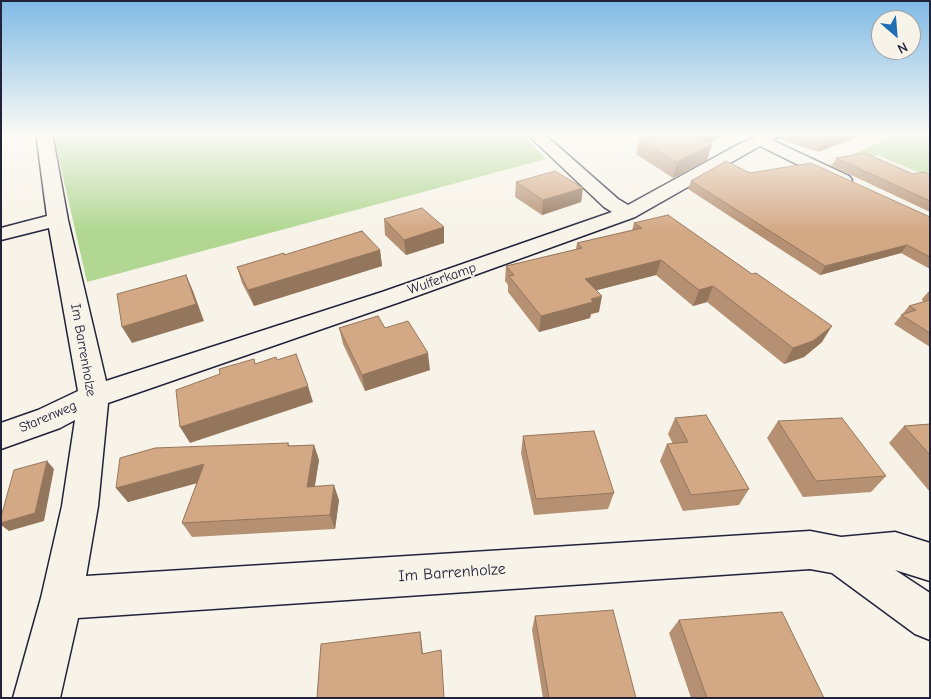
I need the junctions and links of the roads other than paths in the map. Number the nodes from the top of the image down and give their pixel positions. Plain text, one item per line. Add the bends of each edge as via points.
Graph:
1 (49, 166) edge
2 (570, 166) edge
3 (712, 166) edge
4 (820, 166) edge
5 (860, 188) edge
6 (628, 213) junction
7 (58, 220) junction
8 (1, 234) edge
9 (94, 396) junction
10 (1, 436) edge
11 (841, 556) junction
12 (930, 562) edge
13 (62, 598) junction
14 (930, 619) edge
15 (36, 698) edge

1 - 7 street, Im Barrenholze
2 - 6 street via 611,203
3 - 6 street, Wulferkamp
4 - 5 street
6 - 9 street, Wulferkamp via 391,297
7 - 8 street
7 - 9 street, Im Barrenholze
9 - 10 street, Starenweg via 49,419
9 - 13 street, Im Barrenholze via 80,506
11 - 12 street, Im Barrenholze via 895,551
11 - 13 street, Im Barrenholze via 810,550
11 - 14 street, Im Barrenholze
13 - 15 street, Im Barrenholze

